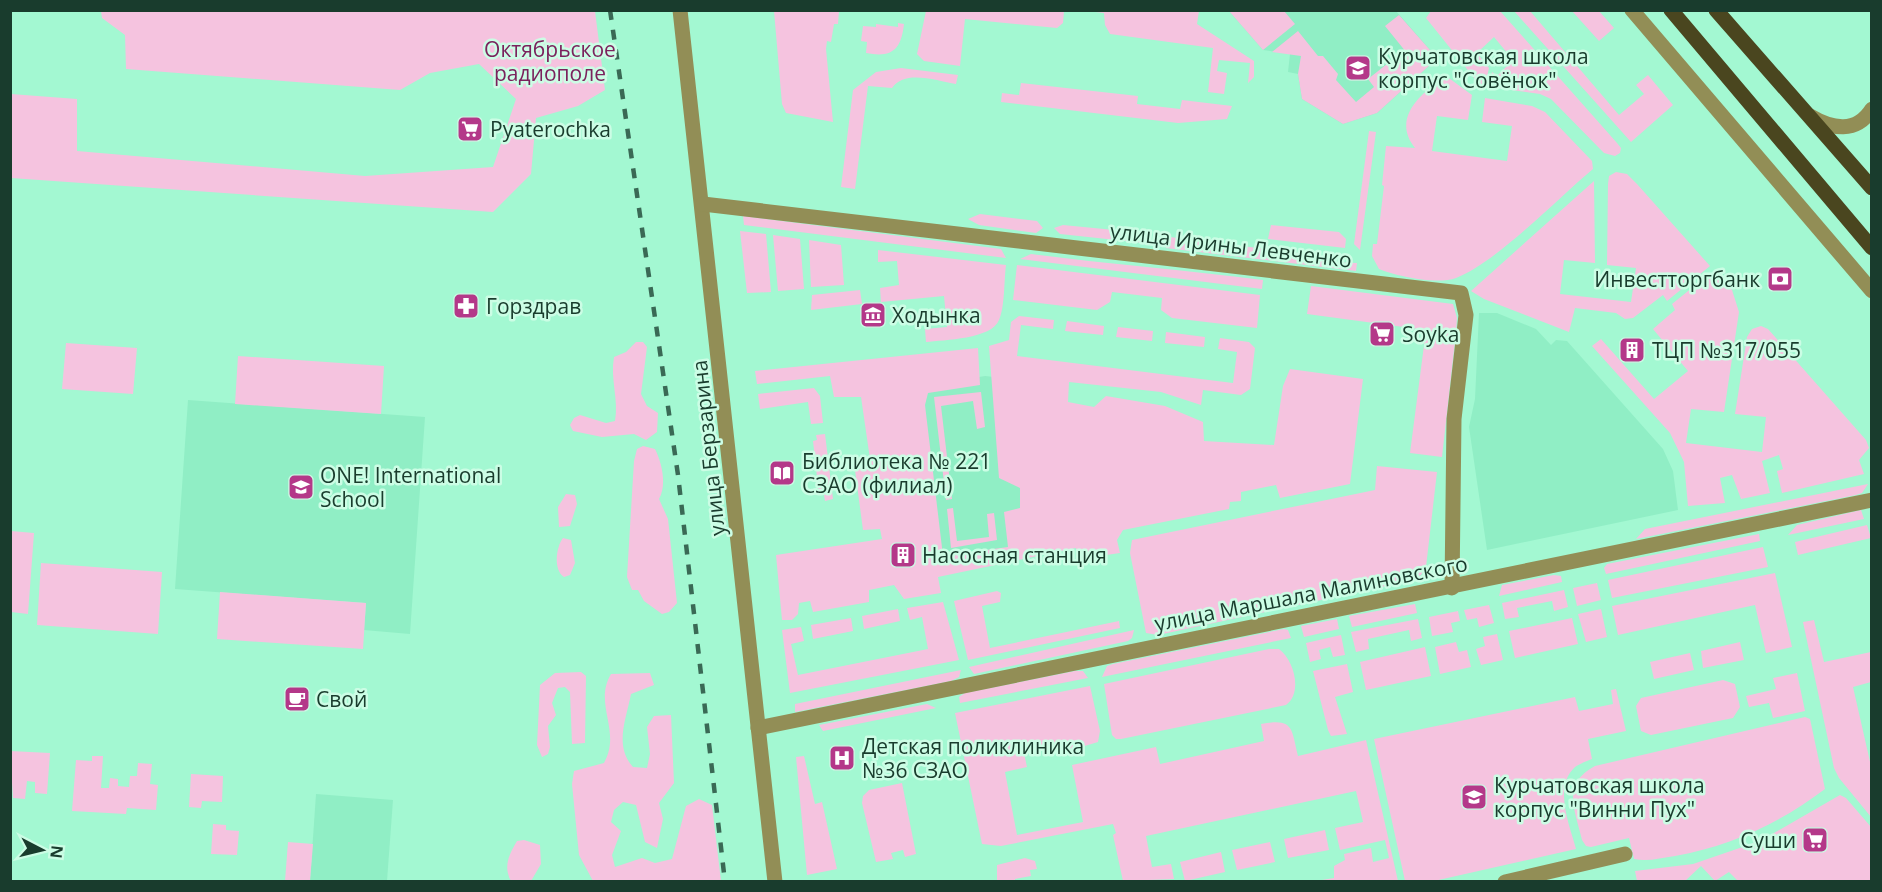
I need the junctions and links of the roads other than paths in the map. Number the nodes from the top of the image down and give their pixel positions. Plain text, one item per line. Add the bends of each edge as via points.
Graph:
1 (680, 10) edge
2 (1632, 10) edge
3 (1671, 10) edge
4 (1716, 10) edge
5 (1872, 109) edge
6 (1808, 115) junction
7 (1872, 188) edge
8 (703, 204) junction
9 (1872, 248) edge
10 (1872, 291) edge
11 (1872, 500) edge
12 (1452, 588) junction
13 (758, 728) junction
14 (1625, 855) dead end
15 (775, 882) edge
16 (1505, 882) edge

1 - 8 street, улица Берзарина
2 - 10 street
3 - 9 main road
4 - 6 main road
5 - 6 street via 1852,127 1826,125
6 - 7 main road
8 - 12 street, улица Ирины Левченко via 1461,293 1466,315 1454,419
8 - 13 street, улица Берзарина
11 - 12 street, улица Маршала Малиновского
12 - 13 street, улица Маршала Малиновского via 1157,644
13 - 15 street, улица Берзарина
14 - 16 street

